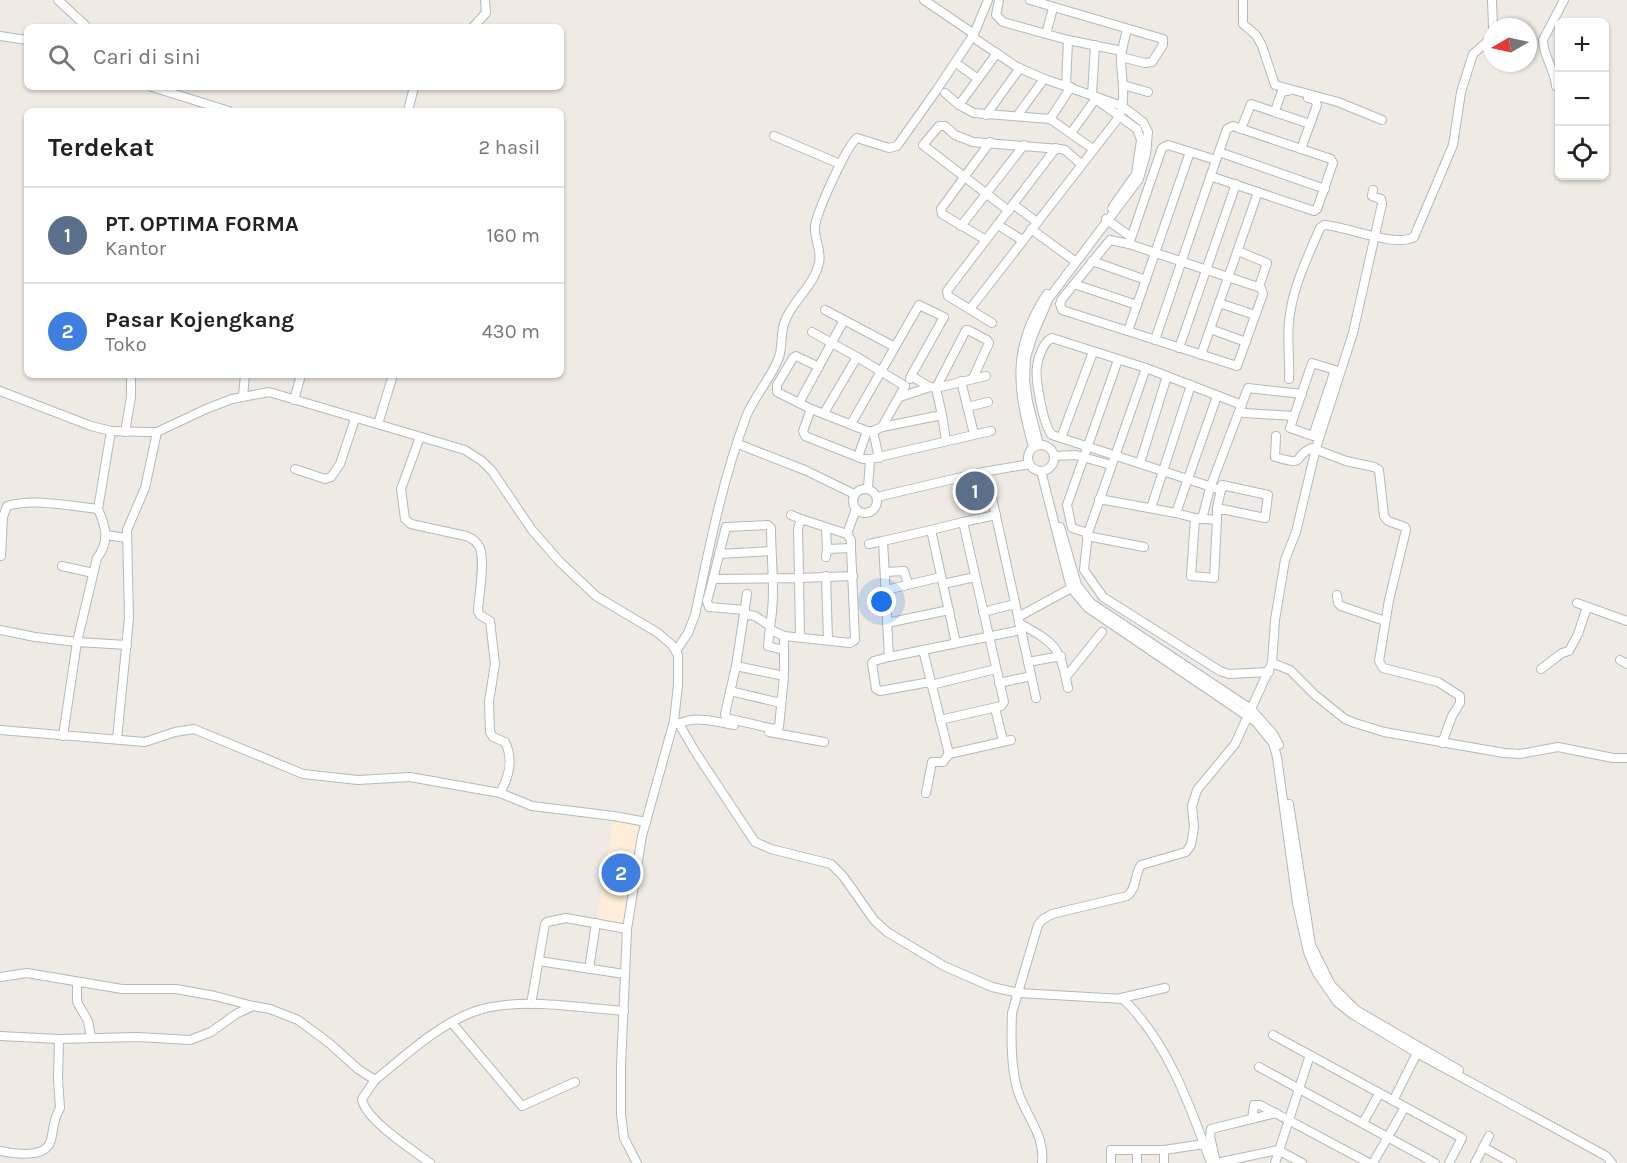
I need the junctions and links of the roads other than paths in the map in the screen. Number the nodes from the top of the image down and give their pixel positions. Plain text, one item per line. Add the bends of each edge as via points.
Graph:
1 (58, 0) edge
2 (485, 0) edge
3 (924, 0) edge
4 (988, 0) edge
5 (999, 0) edge
6 (1030, 0) edge
7 (1243, 0) edge
8 (1492, 0) edge
9 (1564, 0) edge
10 (1053, 8) junction
11 (1493, 18) edge
12 (83, 24) edge
13 (476, 24) edge
14 (1126, 29) junction
15 (1046, 34) junction
16 (0, 36) edge
17 (976, 37) junction
18 (24, 40) edge
19 (1068, 40) junction
20 (1095, 45) junction
21 (1483, 45) edge
22 (997, 53) junction
23 (1122, 54) junction
24 (960, 66) dead end
25 (1020, 68) junction
26 (1555, 76) edge
27 (1044, 78) junction
28 (978, 79) junction
29 (1068, 86) junction
30 (1123, 86) junction
31 (162, 90) edge
32 (413, 90) edge
33 (1148, 92) dead end
34 (945, 93) dead end
35 (1095, 97) junction
36 (958, 105) junction
37 (1122, 106) junction
38 (219, 108) edge
39 (409, 108) edge
40 (1275, 111) junction
41 (986, 115) junction
42 (1017, 116) junction
43 (1119, 117) junction
44 (1050, 118) junction
45 (1382, 120) dead end
46 (1310, 124) junction
47 (1241, 129) junction
48 (1071, 133) junction
49 (774, 136) dead end
50 (990, 142) junction
51 (1024, 145) junction
52 (1056, 148) junction
53 (1093, 149) junction
54 (1301, 149) junction
55 (1190, 152) junction
56 (1219, 152) junction
57 (1216, 160) junction
58 (840, 164) junction
59 (1081, 164) junction
60 (965, 176) junction
61 (1210, 176) junction
62 (1236, 184) junction
63 (1324, 189) junction
64 (1373, 189) dead end
65 (1258, 192) junction
66 (987, 194) junction
67 (1011, 208) junction
68 (1107, 219) junction
69 (998, 225) junction
70 (961, 226) junction
71 (1034, 226) junction
72 (1374, 235) junction
73 (986, 240) junction
74 (1022, 240) junction
75 (1130, 240) junction
76 (1238, 251) junction
77 (1155, 253) junction
78 (1072, 259) junction
79 (1092, 261) junction
80 (1182, 261) junction
81 (1206, 270) junction
82 (1228, 277) junction
83 (1146, 280) junction
84 (1074, 284) junction
85 (1259, 287) junction
86 (1219, 303) junction
87 (1137, 305) junction
88 (970, 309) junction
89 (825, 310) dead end
90 (1255, 315) junction
91 (844, 320) junction
92 (992, 323) dead end
93 (1210, 329) junction
94 (812, 332) dead end
95 (1128, 332) junction
96 (1155, 340) junction
97 (1246, 342) junction
98 (831, 343) junction
99 (895, 347) junction
100 (1179, 348) junction
101 (1093, 352) junction
102 (1201, 355) junction
103 (857, 357) junction
104 (1118, 360) junction
105 (819, 367) junction
106 (1146, 368) junction
107 (881, 371) junction
108 (911, 376) junction
109 (986, 376) dead end
110 (1167, 376) junction
111 (131, 378) edge
112 (245, 378) edge
113 (300, 378) edge
114 (392, 378) edge
115 (974, 378) junction
116 (1289, 379) dead end
117 (961, 381) junction
118 (1191, 385) junction
119 (905, 386) junction
120 (933, 388) junction
121 (0, 391) edge
122 (1302, 394) junction
123 (243, 396) junction
124 (1217, 396) junction
125 (900, 397) junction
126 (294, 400) junction
127 (988, 402) dead end
128 (799, 403) junction
129 (967, 407) junction
130 (811, 409) junction
131 (1243, 409) junction
132 (824, 413) junction
133 (942, 414) junction
134 (1294, 417) junction
135 (355, 419) junction
136 (378, 424) junction
137 (851, 424) junction
138 (882, 427) junction
139 (111, 431) junction
140 (870, 431) junction
141 (991, 431) dead end
142 (126, 432) junction
143 (157, 432) junction
144 (974, 434) junction
145 (1276, 436) dead end
146 (420, 437) junction
147 (1061, 438) junction
148 (946, 440) junction
149 (738, 444) junction
150 (1036, 446) junction
151 (1087, 446) junction
152 (1316, 448) junction
153 (1114, 455) junction
154 (858, 456) junction
155 (1054, 456) junction
156 (1084, 457) junction
157 (879, 458) junction
158 (870, 459) junction
159 (1140, 463) junction
160 (1030, 464) junction
161 (1111, 465) junction
162 (295, 469) dead end
163 (1044, 471) junction
164 (1164, 471) junction
165 (1187, 479) junction
166 (868, 488) junction
167 (1210, 488) junction
168 (1221, 490) junction
169 (854, 494) junction
170 (877, 497) junction
171 (992, 498) dead end
172 (1098, 499) junction
173 (1151, 508) junction
174 (1217, 508) junction
175 (98, 509) junction
176 (856, 509) junction
177 (1176, 513) junction
178 (792, 515) dead end
179 (996, 515) junction
180 (1198, 518) junction
181 (801, 519) junction
182 (1217, 520) junction
183 (963, 522) junction
184 (826, 528) junction
185 (931, 530) junction
186 (848, 534) junction
187 (106, 535) junction
188 (1087, 535) junction
189 (127, 538) junction
190 (883, 541) junction
191 (869, 544) dead end
192 (1144, 547) dead end
193 (851, 548) junction
194 (771, 551) junction
195 (719, 554) junction
196 (1, 556) edge
197 (62, 566) dead end
198 (885, 572) junction
199 (93, 573) junction
200 (826, 576) junction
201 (853, 576) junction
202 (975, 577) junction
203 (771, 578) junction
204 (799, 578) junction
205 (713, 579) junction
206 (942, 581) junction
207 (908, 585) junction
208 (1074, 586) junction
209 (886, 590) junction
210 (747, 594) dead end
211 (1337, 595) dead end
212 (1577, 603) dead end
213 (1015, 604) junction
214 (1587, 607) junction
215 (949, 610) junction
216 (744, 612) junction
217 (773, 612) junction
218 (983, 612) junction
219 (755, 616) junction
220 (1385, 621) junction
221 (1627, 621) edge
222 (887, 623) junction
223 (1019, 623) junction
224 (770, 628) junction
225 (0, 630) edge
226 (1102, 632) dead end
227 (784, 636) junction
228 (989, 636) junction
229 (800, 638) junction
230 (828, 640) junction
231 (77, 642) junction
232 (956, 643) junction
233 (127, 645) junction
234 (783, 650) junction
235 (923, 650) junction
236 (676, 651) junction
237 (1061, 656) junction
238 (889, 657) junction
239 (1028, 662) junction
240 (1272, 663) junction
241 (736, 666) junction
242 (996, 669) junction
243 (1541, 669) dead end
244 (1269, 672) junction
245 (783, 676) junction
246 (1031, 676) junction
247 (1066, 677) junction
248 (931, 683) junction
249 (999, 683) junction
250 (1068, 688) dead end
251 (730, 691) junction
252 (1036, 698) dead end
253 (781, 703) junction
254 (995, 708) junction
255 (1249, 712) junction
256 (940, 720) junction
257 (677, 723) junction
258 (0, 730) edge
259 (63, 736) junction
260 (117, 739) junction
261 (824, 742) dead end
262 (1442, 743) junction
263 (949, 754) junction
264 (1627, 758) edge
265 (500, 793) junction
266 (926, 793) dead end
267 (646, 822) junction
268 (596, 923) junction
269 (627, 929) junction
270 (539, 961) junction
271 (589, 969) junction
272 (624, 974) junction
273 (0, 978) edge
274 (77, 982) junction
275 (1165, 988) dead end
276 (1018, 993) junction
277 (1121, 998) junction
278 (531, 1004) junction
279 (253, 1006) junction
280 (624, 1011) junction
281 (452, 1023) junction
282 (1273, 1035) dead end
283 (0, 1036) edge
284 (91, 1038) junction
285 (59, 1039) junction
286 (1418, 1051) junction
287 (1310, 1055) junction
288 (1259, 1067) dead end
289 (375, 1080) junction
290 (575, 1082) dead end
291 (1299, 1089) junction
292 (1379, 1094) junction
293 (1393, 1101) junction
294 (1405, 1107) junction
295 (1276, 1113) junction
296 (1252, 1119) junction
297 (1288, 1120) junction
298 (1363, 1123) junction
299 (1388, 1136) junction
300 (1489, 1136) dead end
301 (1204, 1144) junction
302 (1483, 1148) junction
303 (1137, 1150) junction
304 (1164, 1150) junction
305 (1278, 1150) junction
306 (0, 1151) edge
307 (1164, 1162) edge
308 (430, 1163) edge
309 (637, 1163) edge
310 (1042, 1163) edge
311 (1111, 1163) edge
312 (1137, 1163) edge
313 (1211, 1163) edge
314 (1216, 1163) edge
315 (1275, 1163) edge
316 (1302, 1163) edge
317 (1371, 1163) edge
318 (1436, 1163) edge
319 (1449, 1163) edge
320 (1474, 1163) edge
321 (1512, 1163) edge
322 (1612, 1163) edge
323 (1617, 1163) edge

1 - 12 street
2 - 13 street via 486,12
3 - 17 street
4 - 17 street
5 - 15 street via 999,20
6 - 10 street
7 - 45 street via 1243,24 1256,35 1273,80 1279,86 1338,102
8 - 11 street
9 - 26 street via 1543,40
10 - 14 street
10 - 15 street
14 - 23 street
14 - 23 street via 1159,36 1164,41 1149,63
15 - 19 street
16 - 18 street
17 - 22 street
17 - 58 street via 897,146 889,148 857,138
19 - 20 street
19 - 29 street
20 - 23 street
20 - 35 street
21 - 72 street via 1473,54 1461,92 1453,146 1416,234 1403,241
22 - 25 street
22 - 28 street
23 - 30 street
24 - 28 street
25 - 27 street
25 - 41 street
27 - 29 street
27 - 42 street
28 - 36 street
29 - 35 street
29 - 44 street
30 - 33 street
30 - 37 street
31 - 38 street
32 - 39 street
34 - 36 street
35 - 37 street
35 - 43 street
35 - 48 street
36 - 41 street
37 - 43 street
37 - 68 street via 1145,124 1147,147 1139,179
40 - 46 street
40 - 46 street via 1283,90 1315,100
40 - 47 street via 1251,104
41 - 42 street
42 - 44 street
43 - 53 street
43 - 68 street via 1137,129 1141,152 1134,178
44 - 48 street
46 - 54 street
47 - 54 street
47 - 56 street via 1227,129
48 - 53 street
49 - 58 street
50 - 51 street
50 - 60 street
50 - 60 street via 962,139 942,126 928,137 923,145
51 - 52 street
51 - 66 street
52 - 59 street via 1065,150
52 - 67 street
53 - 59 street
54 - 63 street via 1333,160
55 - 57 street
55 - 75 street via 1168,145 1162,148
55 - 77 street
56 - 57 street
56 - 63 street
57 - 61 street
58 - 149 street via 816,221 820,254 814,276 788,314 777,361 747,416
59 - 71 street
60 - 66 street
60 - 70 street via 940,208 942,214
61 - 62 street
61 - 80 street
62 - 65 street
62 - 81 street
63 - 65 street via 1314,211
64 - 72 street via 1372,196 1382,202
65 - 76 street
66 - 67 street
66 - 70 street
67 - 69 street
67 - 71 street
68 - 75 street
68 - 78 street
68 - 150 street via 1049,298 1033,334 1025,380
69 - 73 street
69 - 74 street
70 - 73 street
71 - 74 street
71 - 78 street
72 - 116 street via 1336,226 1321,227 1295,290 1289,326
72 - 152 street via 1353,333
73 - 88 street via 946,291
74 - 88 street
75 - 77 street
75 - 79 street via 1108,241
76 - 82 street
76 - 85 street via 1267,262
77 - 80 street
77 - 83 street
78 - 150 street via 1039,305 1021,357 1020,387
79 - 83 street
79 - 84 street
80 - 81 street
80 - 96 street
81 - 82 street
81 - 100 street
82 - 85 street
82 - 86 street
83 - 87 street
84 - 87 street
84 - 95 street via 1062,299 1062,310
85 - 90 street via 1263,294
86 - 90 street
86 - 93 street
87 - 95 street
88 - 92 street
89 - 91 street
90 - 97 street
91 - 98 street
91 - 99 street
93 - 97 street
93 - 102 street
94 - 98 street
95 - 96 street
96 - 100 street
97 - 102 street via 1236,366
98 - 103 street
98 - 105 street
99 - 107 street
99 - 108 street via 919,305 943,316
100 - 102 street
101 - 104 street
101 - 147 street
101 - 147 street via 1050,338 1037,364 1047,427 1052,435
103 - 107 street
103 - 132 street
104 - 106 street
104 - 151 street
105 - 128 street
105 - 128 street via 796,356 777,386 777,392
106 - 110 street
106 - 153 street
107 - 119 street
107 - 137 street
108 - 119 street
108 - 120 street
109 - 115 street
110 - 118 street
110 - 159 street
111 - 142 street
112 - 123 street
113 - 126 street
114 - 136 street
115 - 117 street
115 - 120 street via 989,343 966,330
117 - 120 street
117 - 129 street
118 - 124 street
118 - 164 street
119 - 125 street
120 - 125 street
120 - 133 street
121 - 139 street
122 - 131 street via 1248,388
122 - 134 street
122 - 134 street via 1312,363 1335,370 1313,436 1290,428
123 - 126 street via 269,392
123 - 143 street
124 - 131 street
124 - 165 street
125 - 138 street
126 - 135 street
127 - 129 street
128 - 130 street
129 - 144 street
130 - 132 street
130 - 154 street via 803,431 805,436
131 - 134 street
131 - 167 street
132 - 137 street
133 - 138 street
133 - 148 street
135 - 136 street
135 - 162 street via 340,464 331,477
136 - 146 street
137 - 140 street
138 - 140 street
139 - 142 street
139 - 175 street
140 - 154 street
140 - 157 street
141 - 144 street
142 - 143 street
143 - 189 street via 149,472
144 - 148 street
145 - 152 street via 1274,455 1278,459 1295,462 1310,448
146 - 236 street via 465,450 482,461 543,545 601,600 644,623
146 - 265 street via 401,489 405,519 411,524 472,538 480,548 478,611 490,621 495,664 489,701 490,732 505,742 509,757 509,774
147 - 151 street
148 - 157 street
149 - 169 street
149 - 236 street via 695,615
150 - 155 street via 1047,447
150 - 160 street via 1028,455
151 - 153 street
151 - 156 street
152 - 220 street via 1346,461 1377,468 1384,516 1405,527
152 - 240 street via 1296,532 1285,560
153 - 159 street
153 - 161 street
154 - 158 street
155 - 156 street
155 - 163 street
156 - 161 street
156 - 188 street via 1067,506 1072,528
157 - 158 street
158 - 166 street
159 - 164 street
160 - 163 street
160 - 170 street
161 - 172 street
163 - 208 street
164 - 165 street
164 - 173 street
165 - 167 street
165 - 177 street
166 - 169 street
166 - 170 street
167 - 168 street
167 - 180 street
168 - 174 street
168 - 174 street via 1222,485 1269,495 1265,518
169 - 176 street
170 - 176 street via 870,512
171 - 179 street
172 - 173 street
172 - 188 street
173 - 177 street
174 - 182 street
175 - 187 street
175 - 196 street via 48,504 7,506
176 - 186 street
177 - 180 street
178 - 181 street
179 - 183 street
179 - 213 street
180 - 182 street
180 - 182 street via 1191,576 1214,578
181 - 184 street
181 - 204 street
183 - 185 street
183 - 202 street
184 - 186 street
184 - 193 street via 826,553
185 - 190 street
185 - 206 street
186 - 193 street
187 - 189 street
187 - 199 street
188 - 192 street
188 - 244 street via 1084,570 1103,597 1220,671
189 - 233 street
190 - 191 street
190 - 198 street
193 - 201 street
194 - 195 street
194 - 195 street via 771,525 726,527
194 - 203 street
195 - 205 street
197 - 199 street
198 - 207 street via 904,571
198 - 209 street
199 - 231 street
200 - 201 street
200 - 204 street
200 - 230 street
201 - 230 street via 855,640
202 - 206 street
202 - 218 street
203 - 204 street
203 - 205 street
203 - 217 street
204 - 229 street
205 - 216 street via 709,607
206 - 207 street
206 - 215 street
207 - 209 street
208 - 223 street
208 - 255 street via 1088,608
209 - 222 street
210 - 216 street
211 - 220 street via 1341,606
212 - 214 street
213 - 218 street
213 - 223 street
214 - 221 street
214 - 243 street via 1569,651
215 - 222 street
215 - 232 street
216 - 219 street
216 - 241 street
217 - 219 street
217 - 224 street
218 - 228 street
219 - 224 street
220 - 262 street via 1381,666 1438,682 1460,696
222 - 238 street
223 - 228 street
223 - 237 street via 1049,640
223 - 239 street
224 - 227 street
224 - 234 street via 768,646
225 - 231 street
226 - 247 street
227 - 229 street
227 - 234 street
228 - 232 street
228 - 242 street
229 - 230 street
231 - 233 street
231 - 259 street
232 - 235 street
233 - 260 street
234 - 245 street
235 - 238 street
235 - 248 street
236 - 257 street
237 - 239 street
237 - 247 street
238 - 248 street via 872,663 878,690
239 - 246 street
240 - 244 street
240 - 262 street via 1290,670 1346,719 1384,732
241 - 245 street
241 - 251 street
242 - 248 street
242 - 249 street
244 - 255 street
245 - 253 street
246 - 249 street
246 - 252 street
247 - 250 street
248 - 256 street
249 - 254 street via 1004,704
251 - 253 street
251 - 253 street via 725,714 728,719 777,728
254 - 256 street
254 - 263 street via 1007,741
255 - 276 street via 1235,744 1197,789 1192,806 1194,836 1186,852 1141,865 1133,890 1126,896 1052,914 1042,920
255 - 286 street via 1273,743 1277,757 1297,903 1317,973 1337,1002 1352,1014
256 - 263 street
257 - 261 street via 696,719
257 - 267 street
257 - 276 street via 755,842 831,864 886,932 944,966 992,987
258 - 259 street
259 - 260 street
260 - 265 street via 145,742 195,729 298,773 358,780 410,777
262 - 264 street via 1520,754 1558,747
263 - 266 street via 943,762 932,762
265 - 267 street via 532,806
267 - 269 street
268 - 269 street
268 - 270 street via 566,918 547,922
268 - 271 street
269 - 272 street
270 - 271 street
270 - 278 street
271 - 272 street
272 - 280 street
273 - 274 street via 27,973
274 - 279 street via 137,990 176,989
274 - 284 street via 77,1002 88,1021
275 - 277 street
276 - 277 street
276 - 310 street via 1012,1019 1015,1073 1020,1096 1042,1147
277 - 301 street via 1157,1040
278 - 280 street
278 - 281 street via 477,1011
279 - 284 street via 196,1039
279 - 289 street via 294,1017
280 - 309 street via 622,1126
281 - 289 street
281 - 290 street via 522,1106
282 - 287 street
283 - 285 street
284 - 285 street
285 - 306 street via 60,1107 49,1145 32,1153
286 - 293 street
286 - 322 street via 1606,1156
286 - 323 street via 1607,1150
287 - 291 street
287 - 292 street
288 - 291 street
289 - 308 street via 363,1098 368,1111
291 - 297 street
291 - 298 street
292 - 293 street
292 - 298 street
293 - 294 street
294 - 299 street
294 - 319 street via 1462,1138
295 - 296 street
295 - 296 street via 1255,1104
295 - 297 street
296 - 314 street via 1210,1129
297 - 305 street
297 - 317 street
298 - 299 street
299 - 317 street
299 - 318 street
300 - 302 street
301 - 304 street
301 - 313 street
302 - 320 street
302 - 321 street
303 - 304 street
303 - 311 street via 1111,1150
303 - 312 street
304 - 307 street
305 - 314 street
305 - 315 street
305 - 316 street

